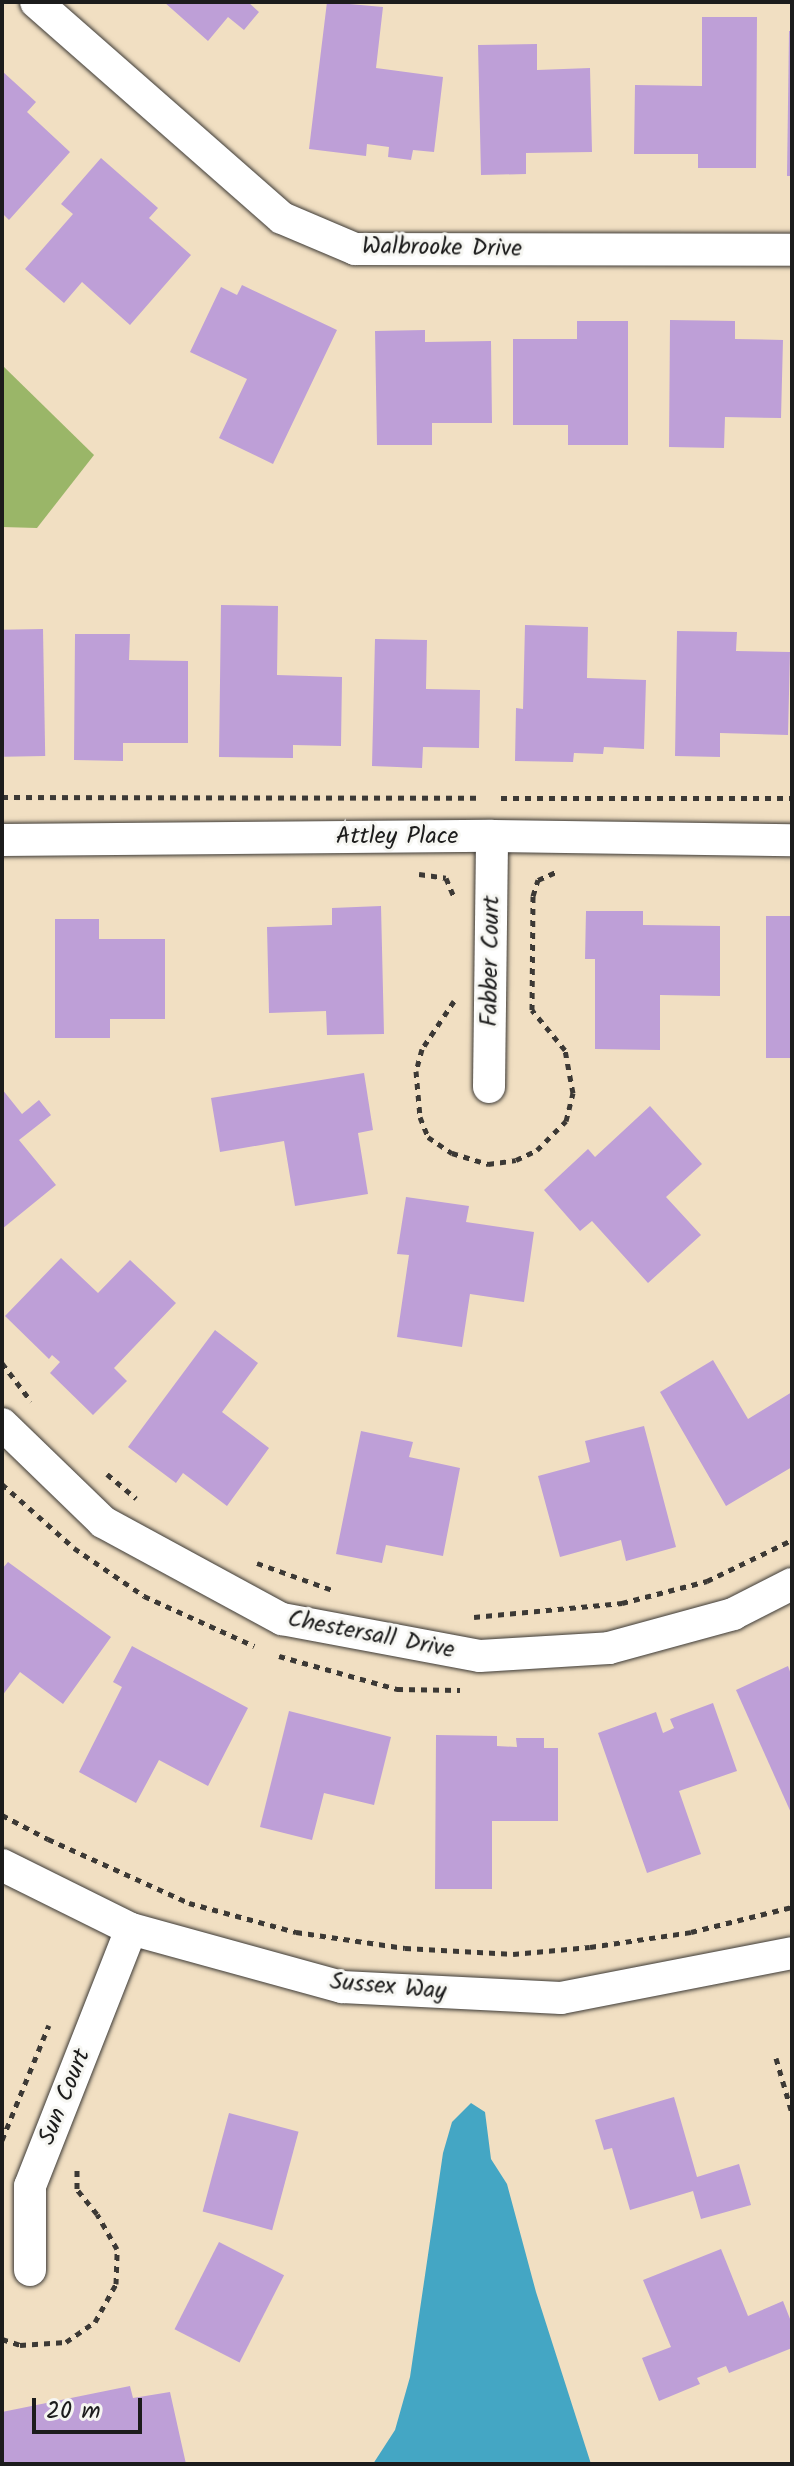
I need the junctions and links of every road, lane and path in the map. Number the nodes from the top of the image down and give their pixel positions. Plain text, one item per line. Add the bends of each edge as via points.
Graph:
1 (36, 2) edge
2 (792, 250) edge
3 (2, 797) edge
4 (792, 798) edge
5 (492, 836) junction
6 (2, 840) edge
7 (792, 840) edge
8 (408, 872) dead end
9 (570, 872) dead end
10 (455, 912) dead end
11 (454, 987) dead end
12 (489, 1087) dead end
13 (2, 1363) edge
14 (38, 1411) dead end
15 (2, 1424) edge
16 (103, 1470) dead end
17 (149, 1506) dead end
18 (792, 1540) edge
19 (245, 1559) dead end
20 (792, 1584) edge
21 (339, 1593) dead end
22 (462, 1615) dead end
23 (2, 1815) edge
24 (2, 1865) edge
25 (792, 1907) edge
26 (131, 1929) junction
27 (790, 1962) edge
28 (49, 2025) dead end
29 (776, 2058) dead end
30 (792, 2113) edge
31 (2, 2140) edge
32 (79, 2156) dead end
33 (30, 2270) dead end
34 (2, 2339) edge

1 - 2 street, Walbrooke Drive via 282,218 355,249
3 - 4 path
5 - 6 street, Attley Place
5 - 7 street, Attley Place
5 - 12 street, Fabber Court
8 - 10 path via 446,878
9 - 11 path via 538,880 533,896 532,1010 565,1050 573,1093 566,1121 537,1150 516,1160 488,1164 452,1153 428,1137 420,1117 416,1071 422,1049 454,1002
13 - 14 path
15 - 20 street, Chestersall Drive via 103,1522 282,1619 492,1656 609,1648 733,1614
16 - 17 path
18 - 22 path via 707,1581 622,1603
19 - 21 path
23 - 25 path via 189,1903 296,1932 405,1948 513,1954 590,1947 691,1932
24 - 26 street, Sussex Way
26 - 27 street, Sussex Way via 342,1987 561,1998
26 - 33 street, Sun Court via 30,2186
28 - 31 path
29 - 30 path
32 - 34 path via 77,2189 117,2249 116,2284 95,2322 66,2342 20,2345

